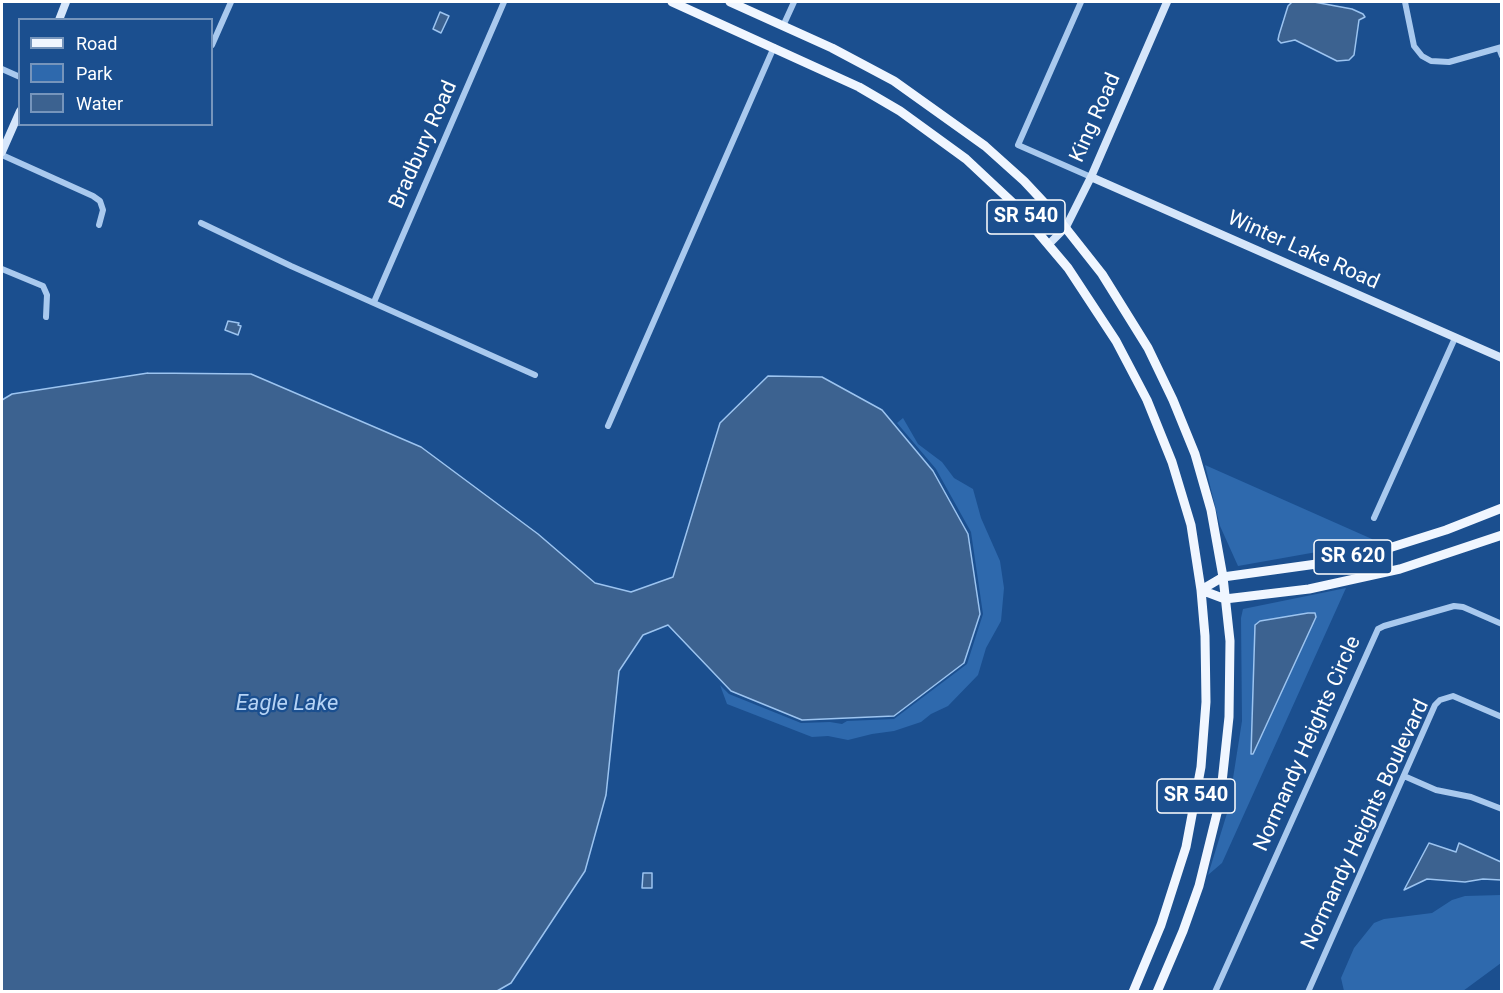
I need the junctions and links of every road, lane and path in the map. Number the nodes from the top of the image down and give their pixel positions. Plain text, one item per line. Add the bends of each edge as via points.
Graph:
1 (66, 2) edge
2 (231, 2) edge
3 (504, 2) edge
4 (677, 2) edge
5 (724, 2) edge
6 (730, 2) edge
7 (794, 2) edge
8 (1081, 2) edge
9 (1167, 2) edge
10 (1405, 2) edge
11 (757, 14) junction
12 (59, 18) edge
13 (783, 26) junction
14 (213, 43) edge
15 (774, 47) junction
16 (1500, 47) edge
17 (1502, 56) edge
18 (2, 69) edge
19 (18, 76) edge
20 (18, 116) edge
21 (2, 154) edge
22 (1091, 177) junction
23 (201, 223) dead end
24 (99, 225) dead end
25 (1066, 227) junction
26 (1049, 244) junction
27 (2, 269) edge
28 (374, 302) junction
29 (46, 317) dead end
30 (1455, 338) junction
31 (1502, 358) edge
32 (535, 375) dead end
33 (608, 426) dead end
34 (1502, 508) edge
35 (1374, 518) dead end
36 (1502, 535) edge
37 (1223, 578) junction
38 (1201, 590) junction
39 (1225, 599) junction
40 (1502, 624) edge
41 (1502, 717) edge
42 (1404, 776) junction
43 (1502, 809) edge
44 (1132, 992) edge
45 (1157, 992) edge
46 (1215, 992) edge
47 (1308, 992) edge

1 - 12 street
2 - 14 street
3 - 28 street, Bradbury Road
4 - 15 main road, SR 540
5 - 11 main road
6 - 11 main road, SR 540
7 - 13 street
8 - 22 street via 1018,145
9 - 22 street, King Road
10 - 16 street via 1414,46 1426,59 1449,62
11 - 13 main road, SR 540
13 - 25 main road, SR 540 via 894,81 930,105 1024,180
15 - 26 main road, SR 540 via 859,87 923,128 982,173
15 - 33 street
16 - 17 street
18 - 19 street
20 - 21 street
21 - 24 street via 100,201 103,210
22 - 25 street, King Road
22 - 30 street, Winter Lake Road
23 - 28 street
25 - 26 street, King Road
25 - 37 main road, SR 540 via 1118,298 1173,400 1209,500
26 - 38 main road, SR 540 via 1082,286 1116,341 1156,420 1185,504
27 - 29 street via 43,286 47,295
28 - 32 street
30 - 31 street, Winter Lake Road
30 - 35 street
34 - 37 main road, SR 620 via 1351,558
36 - 39 main road, SR 620 via 1365,578
37 - 38 main road, SR 620
37 - 39 main road, SR 540
38 - 39 main road, SR 620
38 - 44 main road, SR 540 via 1206,702 1198,787 1186,847 1168,906
39 - 45 main road, SR 540 via 1230,641 1229,717 1220,801 1199,886
40 - 46 street, Normandy Heights Circle via 1454,606 1378,629
41 - 42 street, Normandy Heights Boulevard via 1459,698 1440,700
42 - 43 street via 1436,790
42 - 47 street, Normandy Heights Boulevard

